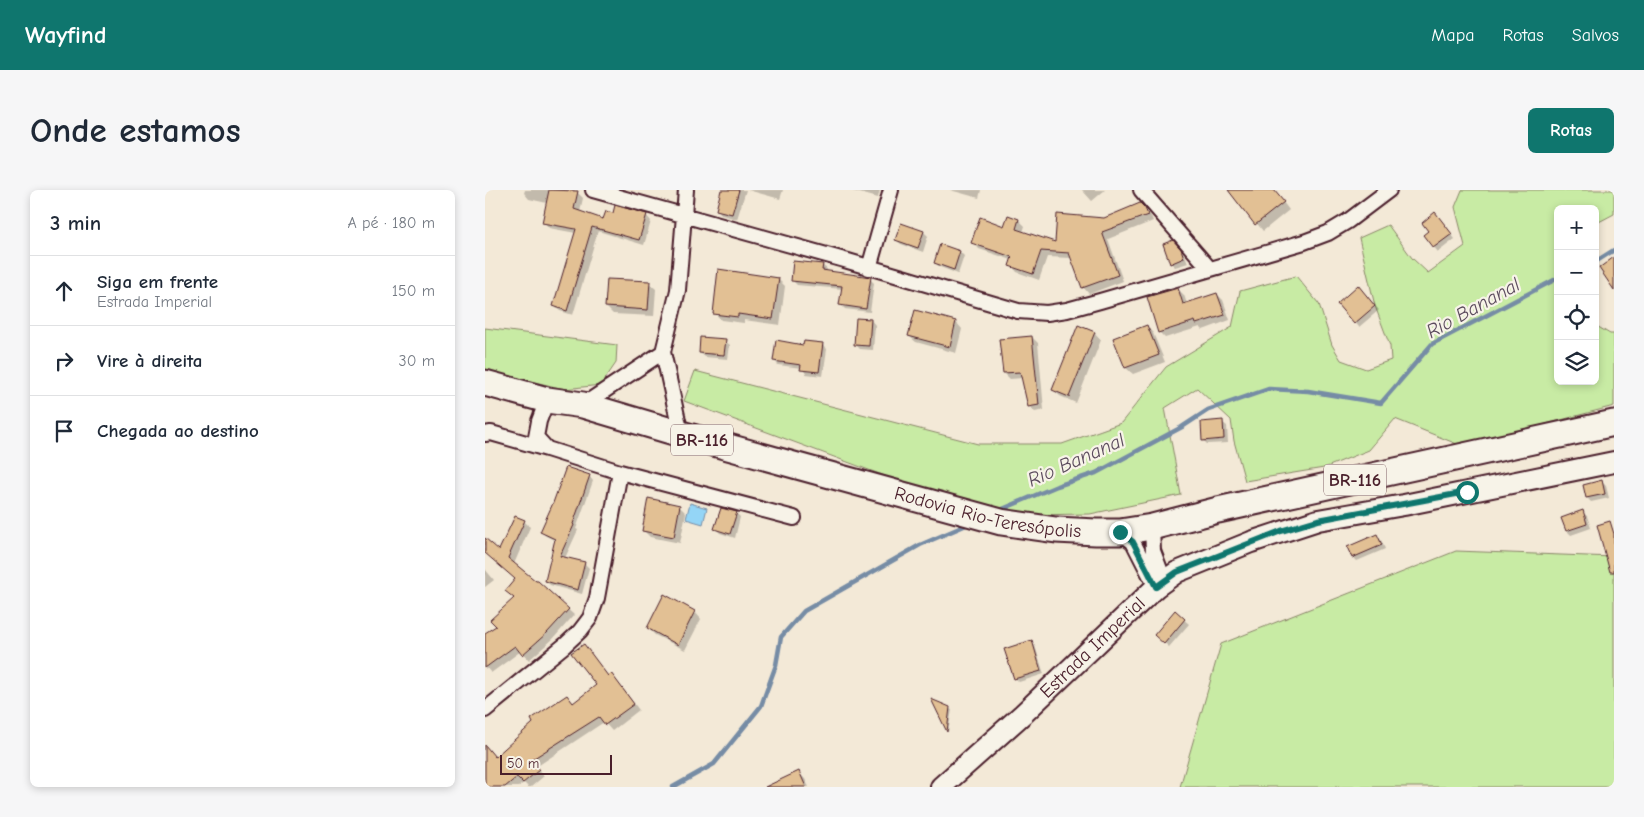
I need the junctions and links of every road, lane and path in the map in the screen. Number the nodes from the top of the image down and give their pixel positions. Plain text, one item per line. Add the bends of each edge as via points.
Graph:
1 (593, 190) edge
2 (687, 190) edge
3 (891, 190) edge
4 (1141, 190) edge
5 (1389, 190) edge
6 (683, 215) junction
7 (869, 268) junction
8 (1209, 268) junction
9 (663, 352) junction
10 (485, 383) edge
11 (547, 400) junction
12 (583, 405) junction
13 (1614, 423) edge
14 (485, 434) edge
15 (681, 434) junction
16 (547, 449) junction
17 (1614, 462) edge
18 (620, 472) junction
19 (794, 518) dead end
20 (1152, 527) junction
21 (1108, 532) junction
22 (1160, 584) junction
23 (485, 710) edge
24 (941, 787) edge

1 - 6 street
2 - 6 street
3 - 7 street
4 - 8 street
5 - 8 street via 1328,233
6 - 7 street
6 - 9 street via 678,290
7 - 8 street via 1018,310 1047,313 1100,301
9 - 12 street
9 - 15 street
10 - 11 highway, Rodovia Rio-Teresópolis / BR-116
11 - 12 highway, Rodovia Rio-Teresópolis / BR-116
11 - 16 street via 536,436
12 - 15 highway, Rodovia Rio-Teresópolis / BR-116
13 - 20 highway, Rodovia Rio-Teresópolis / BR-116
14 - 16 street
15 - 21 highway, Rodovia Rio-Teresópolis / BR-116 via 1001,522 1056,530
16 - 18 street
17 - 22 street, Estrada Imperial via 1318,520 1251,542 1177,572
18 - 19 street
18 - 23 street via 597,598 590,618 565,645
20 - 21 highway, Rodovia Rio-Teresópolis / BR-116
20 - 22 street
21 - 22 street via 1133,542
22 - 24 street, Estrada Imperial

